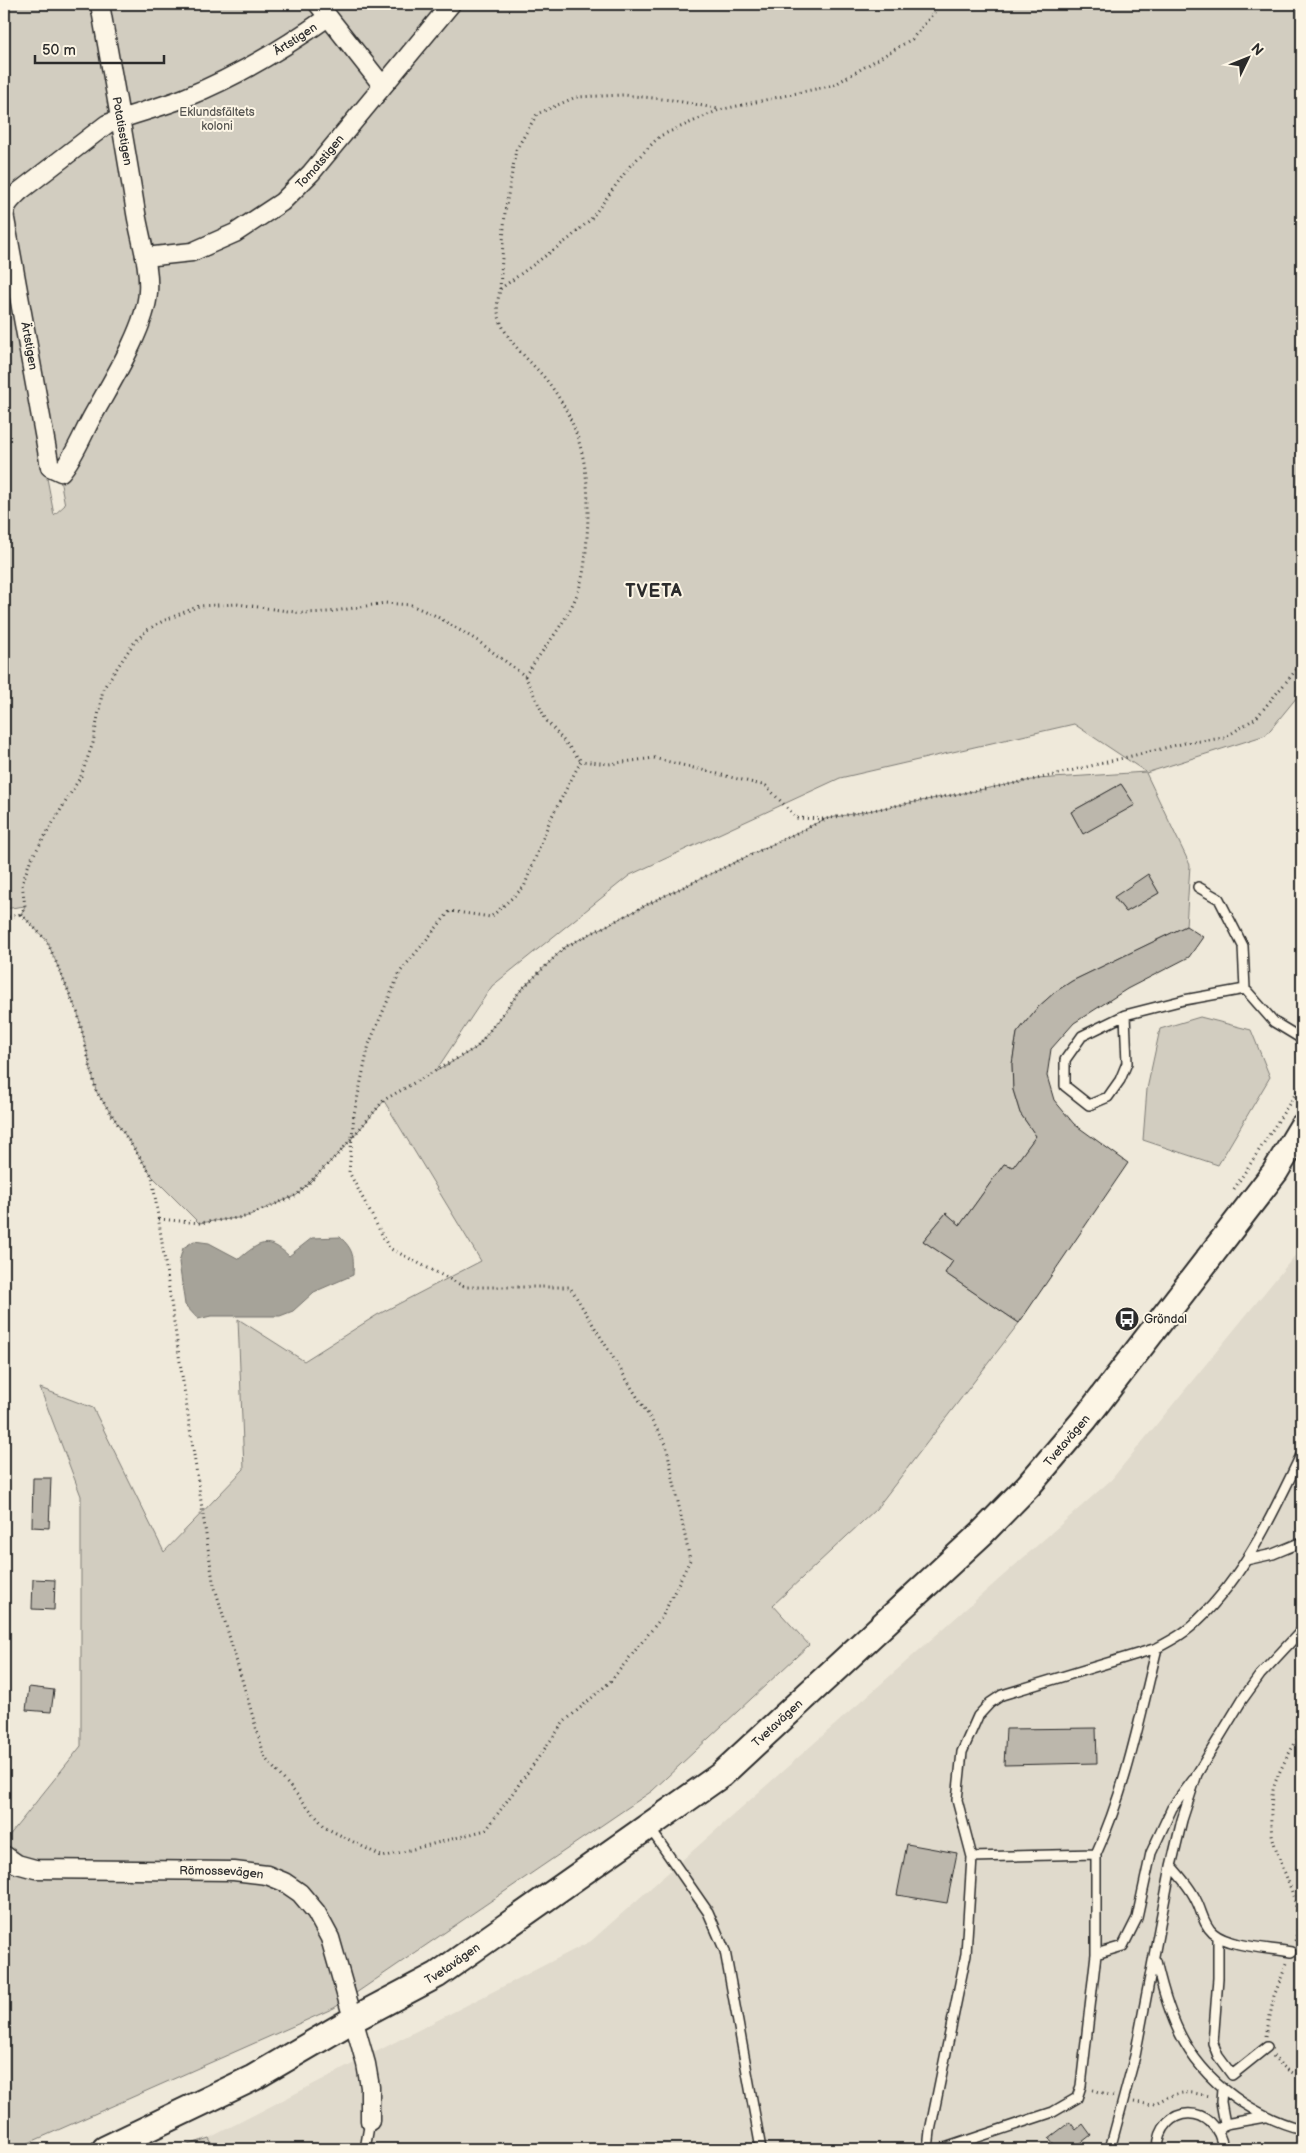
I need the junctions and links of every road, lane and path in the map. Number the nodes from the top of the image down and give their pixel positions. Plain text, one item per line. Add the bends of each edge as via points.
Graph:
1 (100, 4) edge
2 (452, 4) edge
3 (941, 4) edge
4 (323, 10) edge
5 (382, 85) junction
6 (719, 110) junction
7 (120, 119) junction
8 (145, 257) junction
9 (500, 289) junction
10 (1302, 663) edge
11 (524, 676) junction
12 (581, 761) junction
13 (825, 819) junction
14 (1198, 887) dead end
15 (21, 914) junction
16 (4, 918) edge
17 (1245, 989) junction
18 (1124, 1015) junction
19 (1302, 1039) edge
20 (1302, 1084) edge
21 (1302, 1127) edge
22 (352, 1138) junction
23 (1229, 1196) dead end
24 (158, 1219) junction
25 (1302, 1453) edge
26 (1302, 1542) edge
27 (1246, 1560) junction
28 (1302, 1630) edge
29 (1157, 1648) junction
30 (1302, 1730) edge
31 (1197, 1774) junction
32 (648, 1826) junction
33 (1096, 1854) junction
34 (4, 1855) edge
35 (972, 1856) junction
36 (1171, 1866) junction
37 (1218, 1937) junction
38 (1291, 1952) junction
39 (1096, 1954) junction
40 (1155, 1957) junction
41 (354, 2019) junction
42 (1267, 2046) junction
43 (1302, 2076) edge
44 (1080, 2086) junction
45 (1222, 2089) junction
46 (1124, 2100) junction
47 (1265, 2117) junction
48 (370, 2121) joint
49 (1222, 2127) junction
50 (1302, 2129) edge
51 (106, 2149) edge
52 (365, 2149) edge
53 (761, 2149) edge
54 (928, 2149) edge
55 (942, 2149) edge
56 (1110, 2149) edge
57 (1158, 2149) edge
58 (1223, 2149) edge

1 - 7 street, Potatisstigen
2 - 5 street, Tomatstigen
3 - 6 path via 912,39 834,85
4 - 5 street
4 - 7 street, Ärtstigen via 288,46 237,74 183,98
5 - 8 street, Tomatstigen via 311,173 282,202 235,233 192,252
6 - 9 path via 672,130 650,144 591,219
6 - 9 path via 672,100 624,95 576,97 537,114 516,150 504,212
7 - 8 street, Potatisstigen
7 - 8 street, Ärtstigen via 107,124 20,191 4,211 50,467 54,470 61,472 65,467 130,345 146,306
9 - 11 path via 497,311 506,334 557,394 583,452 588,480 588,530 581,583 570,610
10 - 13 path via 1256,718 1224,738 1185,743 1037,778
11 - 12 path via 546,720
11 - 15 path via 478,641 411,605 385,603 302,613 237,604 199,606 163,621 146,630 133,644 103,689 92,743 81,776 30,861 22,884 25,906
12 - 13 path via 609,764 654,758 766,786 797,818
12 - 22 path via 550,820 524,887 492,917 450,911 400,972 369,1044
13 - 22 path via 565,947 520,991 477,1046 384,1100
14 - 17 lane via 1220,899 1243,946
15 - 16 path
15 - 24 path via 47,941 78,1014 96,1091 152,1176
17 - 18 lane
17 - 19 lane via 1274,1022
18 - 18 lane via 1082,1036 1065,1060 1065,1086 1090,1105 1108,1097 1128,1063
20 - 23 path
21 - 32 main road, Tvetavägen via 1275,1172 1085,1419 1028,1486 982,1533 722,1775
22 - 24 path via 297,1195 245,1216 199,1223
22 - 24 path via 349,1172 389,1248 465,1287 570,1287 666,1444 690,1560 662,1617 610,1682 564,1722 486,1830 383,1857 326,1828 265,1758 213,1581
25 - 27 lane
26 - 27 lane via 1273,1554
27 - 29 lane via 1197,1622
28 - 31 lane via 1260,1675
29 - 33 lane via 1130,1756 1112,1816
29 - 35 lane via 1002,1695 978,1716 962,1752 957,1800
30 - 38 path via 1272,1793 1272,1835 1298,1919 1298,1933
31 - 36 lane
31 - 39 lane via 1172,1808 1151,1852 1137,1918 1122,1946
32 - 41 main road, Tvetavägen via 436,1975
32 - 53 lane via 708,1912 725,1951
33 - 35 lane
33 - 39 lane
34 - 41 street, Römossevägen via 17,1864 35,1869 234,1871 267,1875 284,1882 300,1893 316,1912 330,1938
35 - 54 lane via 966,1954
36 - 37 lane via 1194,1895 1206,1925
36 - 40 lane
37 - 38 lane via 1239,1944
37 - 42 lane via 1213,2043 1218,2056 1232,2075
38 - 42 path via 1274,1996 1266,2034
39 - 44 lane
40 - 45 lane via 1164,1997 1176,2026 1203,2069
40 - 46 lane
41 - 48 street, Römossevägen via 370,2087
41 - 51 main road, Tvetavägen via 253,2078
42 - 43 path via 1282,2068
44 - 46 path
44 - 55 lane via 1077,2098 1053,2112
45 - 46 path via 1216,2095 1207,2096 1179,2093 1152,2105
45 - 47 lane
45 - 49 lane
46 - 56 lane
47 - 49 lane
47 - 50 lane
48 - 52 lane
49 - 57 lane via 1205,2117 1181,2115 1162,2129
49 - 58 lane

